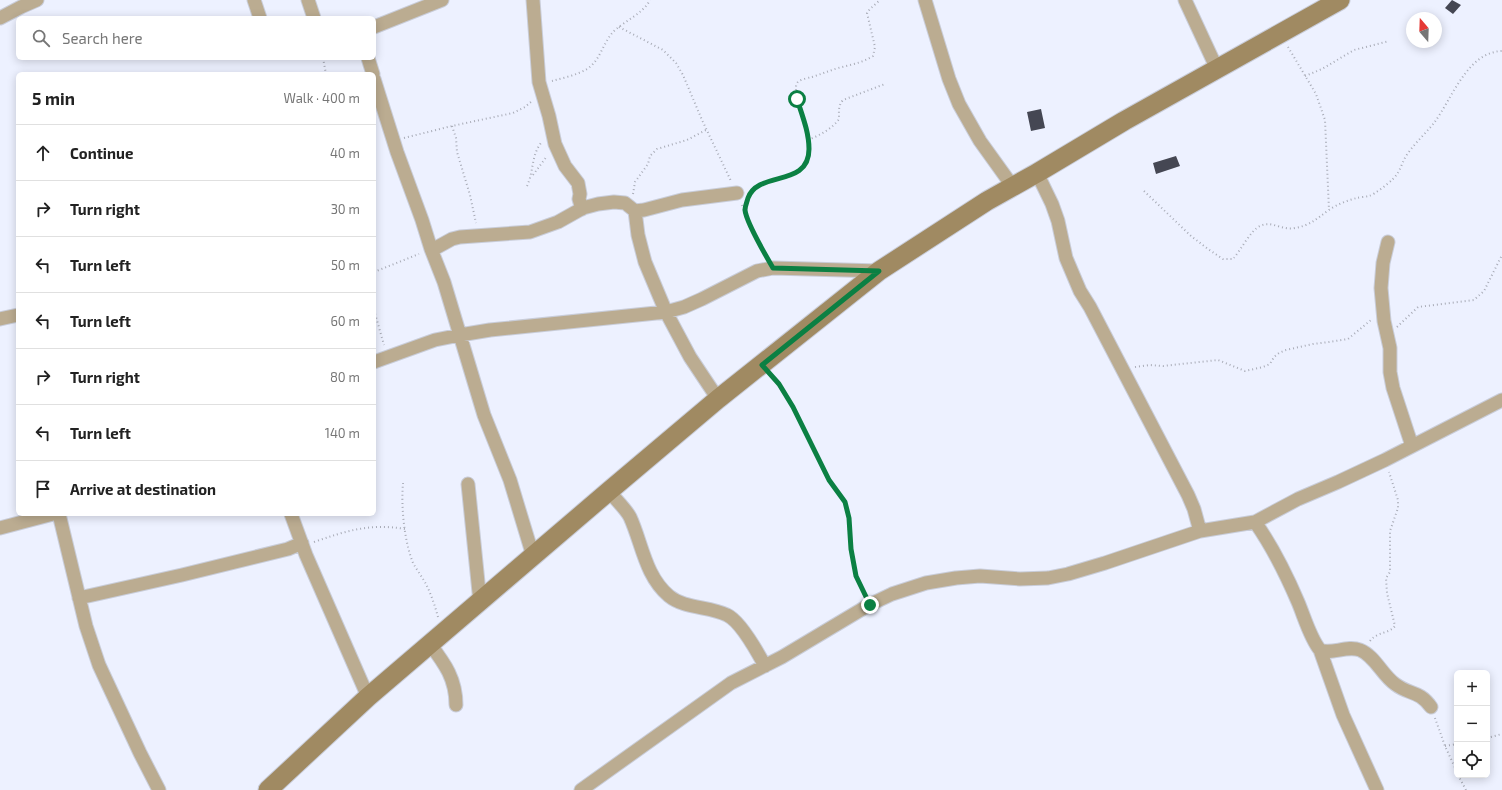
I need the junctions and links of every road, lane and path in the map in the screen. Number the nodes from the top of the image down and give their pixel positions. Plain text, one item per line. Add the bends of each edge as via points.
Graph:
1 (37, 0) edge
2 (254, 0) edge
3 (308, 0) edge
4 (442, 0) edge
5 (533, 0) edge
6 (650, 0) edge
7 (880, 0) edge
8 (925, 0) edge
9 (1185, 0) edge
10 (1340, 0) edge
11 (259, 16) edge
12 (313, 16) edge
13 (0, 18) edge
14 (376, 26) edge
15 (619, 27) junction
16 (1280, 34) junction
17 (1389, 41) dead end
18 (1502, 51) edge
19 (323, 60) edge
20 (369, 60) edge
21 (1217, 69) junction
22 (326, 72) edge
23 (372, 72) edge
24 (1305, 76) junction
25 (885, 84) dead end
26 (376, 85) edge
27 (540, 88) junction
28 (452, 126) junction
29 (706, 130) junction
30 (552, 133) junction
31 (394, 140) junction
32 (808, 140) junction
33 (556, 147) junction
34 (1037, 173) junction
35 (532, 176) junction
36 (527, 186) dead end
37 (1013, 187) junction
38 (1144, 191) dead end
39 (737, 193) junction
40 (633, 208) junction
41 (582, 209) junction
42 (745, 210) junction
43 (1329, 210) junction
44 (478, 236) junction
45 (1388, 242) dead end
46 (431, 249) junction
47 (1502, 255) edge
48 (773, 268) junction
49 (376, 271) edge
50 (879, 271) junction
51 (666, 312) junction
52 (1383, 314) junction
53 (16, 315) edge
54 (376, 318) edge
55 (0, 319) edge
56 (1387, 334) junction
57 (460, 335) junction
58 (388, 356) junction
59 (376, 361) edge
60 (762, 365) junction
61 (1122, 369) junction
62 (718, 399) junction
63 (1502, 400) edge
64 (1412, 446) junction
65 (1386, 460) junction
66 (403, 483) dead end
67 (468, 484) dead end
68 (609, 491) junction
69 (45, 516) edge
70 (58, 516) edge
71 (292, 516) edge
72 (1255, 522) junction
73 (0, 528) edge
74 (405, 529) junction
75 (1200, 531) junction
76 (303, 545) junction
77 (533, 556) junction
78 (79, 598) junction
79 (480, 602) junction
80 (870, 605) junction
81 (436, 639) junction
82 (1320, 650) junction
83 (1364, 653) junction
84 (766, 666) junction
85 (368, 697) junction
86 (456, 705) dead end
87 (1431, 707) joint
88 (1502, 734) edge
89 (1490, 737) edge
90 (1454, 744) edge
91 (1445, 746) junction
92 (1454, 766) edge
93 (1460, 778) edge
94 (159, 790) edge
95 (268, 790) edge
96 (581, 790) edge
97 (1377, 790) edge
98 (1466, 790) edge

1 - 13 street
2 - 11 street
3 - 12 street
4 - 14 street
5 - 27 street
6 - 15 path via 646,7
7 - 32 path via 867,13 875,47 873,56 860,63 805,79 796,85 795,90
8 - 37 street via 949,79 960,104 980,141
9 - 21 street
10 - 16 street
15 - 27 path via 606,40 588,69
15 - 29 path via 663,50 676,63
16 - 21 street
16 - 24 path
17 - 24 path via 1354,50
18 - 43 path via 1488,54 1476,62 1435,123 1407,154 1393,179 1368,197 1352,199
19 - 22 path
20 - 23 street
21 - 34 street
24 - 43 path via 1316,94 1325,120
25 - 32 path via 844,100 838,108 837,123
26 - 31 street
27 - 28 path via 533,100 513,113
27 - 30 street
28 - 31 path
28 - 44 path
29 - 39 path
29 - 40 path via 687,140 657,149 650,156 648,164 636,182
30 - 33 street
30 - 35 path via 534,155
31 - 46 street
32 - 42 path via 809,150 802,170 758,186 750,193
33 - 35 path via 545,157
33 - 41 street via 565,166 578,183
34 - 37 street
34 - 61 street via 1052,204 1066,258 1080,291
35 - 36 path
37 - 50 street
38 - 43 path via 1191,236 1223,259 1233,259 1258,226 1269,224 1293,229 1318,219
39 - 40 street via 682,200 644,210
39 - 42 path
40 - 41 street via 625,203 614,202
40 - 51 street via 643,256
41 - 44 street via 558,222 530,232
42 - 48 path
44 - 46 street via 452,239
45 - 52 street via 1381,288
46 - 49 path
46 - 57 street
47 - 56 path via 1484,291 1474,300 1418,307
48 - 50 street
48 - 51 street via 756,271 702,299
50 - 60 street
51 - 57 street
51 - 62 street via 690,357
52 - 56 street
52 - 61 path via 1370,320 1348,339 1286,350 1279,353 1270,364 1245,371 1218,360
53 - 55 street
54 - 58 path
56 - 64 street via 1393,388
57 - 58 street via 435,340
57 - 77 street via 484,415 512,487
58 - 59 street
60 - 62 street
60 - 80 path via 779,384 793,407 829,480 845,502 856,576
61 - 75 street via 1188,495
62 - 68 street
63 - 64 street
64 - 65 street
65 - 72 street via 1298,499
65 - 83 path via 1398,500 1390,531 1390,572 1386,578 1395,626 1393,630 1382,632 1372,638
66 - 74 path via 402,511
67 - 79 street
68 - 77 street
68 - 84 street via 630,516 650,570 669,595 688,604 728,615 747,636
69 - 73 street
70 - 78 street
71 - 76 street
72 - 75 street
72 - 82 street via 1273,552
74 - 76 path via 366,527
74 - 81 path via 414,564 431,595
75 - 80 street via 1068,574 1048,578 956,578 926,583 892,594
76 - 78 street
76 - 85 street
77 - 79 street
78 - 94 street via 99,665
79 - 81 street
80 - 84 street
81 - 85 street
81 - 86 street via 440,658 456,692
82 - 83 street via 1326,652 1352,648
82 - 97 street via 1343,715
83 - 87 street via 1371,657 1395,684 1423,698
84 - 96 street via 731,683
85 - 95 street
87 - 91 path
88 - 89 path
90 - 91 path
91 - 92 path
93 - 98 path

